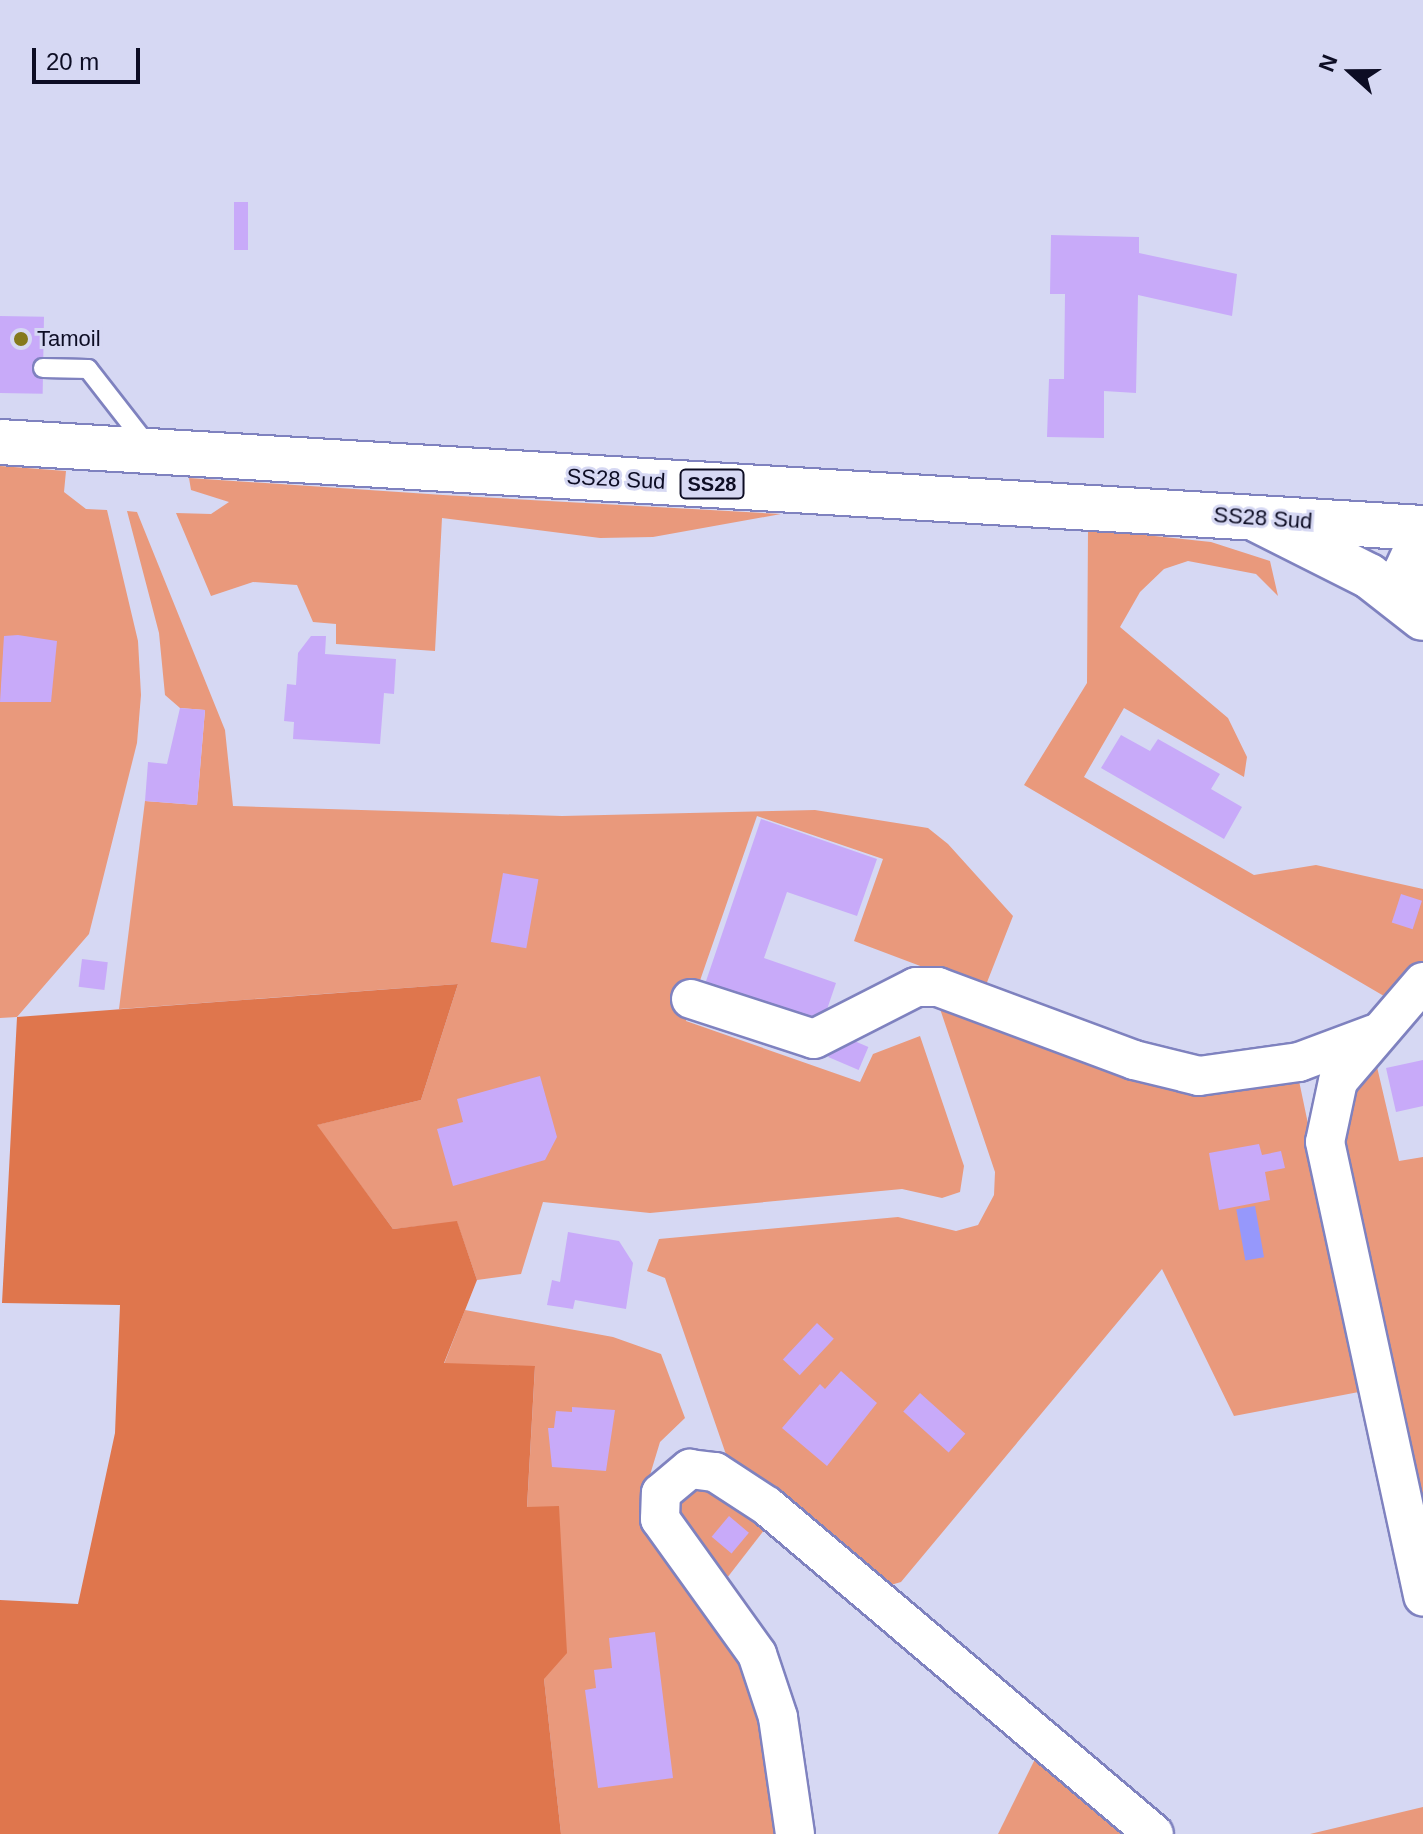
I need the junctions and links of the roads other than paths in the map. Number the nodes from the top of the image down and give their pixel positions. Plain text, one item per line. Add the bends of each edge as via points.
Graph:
1 (43, 368) dead end
2 (0, 442) edge
3 (152, 451) junction
4 (1252, 518) junction
5 (1423, 528) edge
6 (1423, 535) edge
7 (1417, 613) edge
8 (1423, 982) edge
9 (691, 999) dead end
10 (1374, 1034) junction
11 (1423, 1597) edge
12 (795, 1834) edge
13 (1154, 1834) edge

1 - 3 lane via 88,369
2 - 3 main road, SS28 Sud / SS28
3 - 4 main road, SS28 Sud / SS28
4 - 5 main road, SS28 Sud / SS28
4 - 7 main road via 1315,544
6 - 7 main road via 1405,574
8 - 10 street
9 - 10 street via 814,1039 916,987 938,987 1134,1060 1199,1076 1299,1062
10 - 11 street via 1332,1094 1325,1142
12 - 13 street via 778,1717 757,1654 660,1519 661,1493 690,1469 715,1472 767,1506

